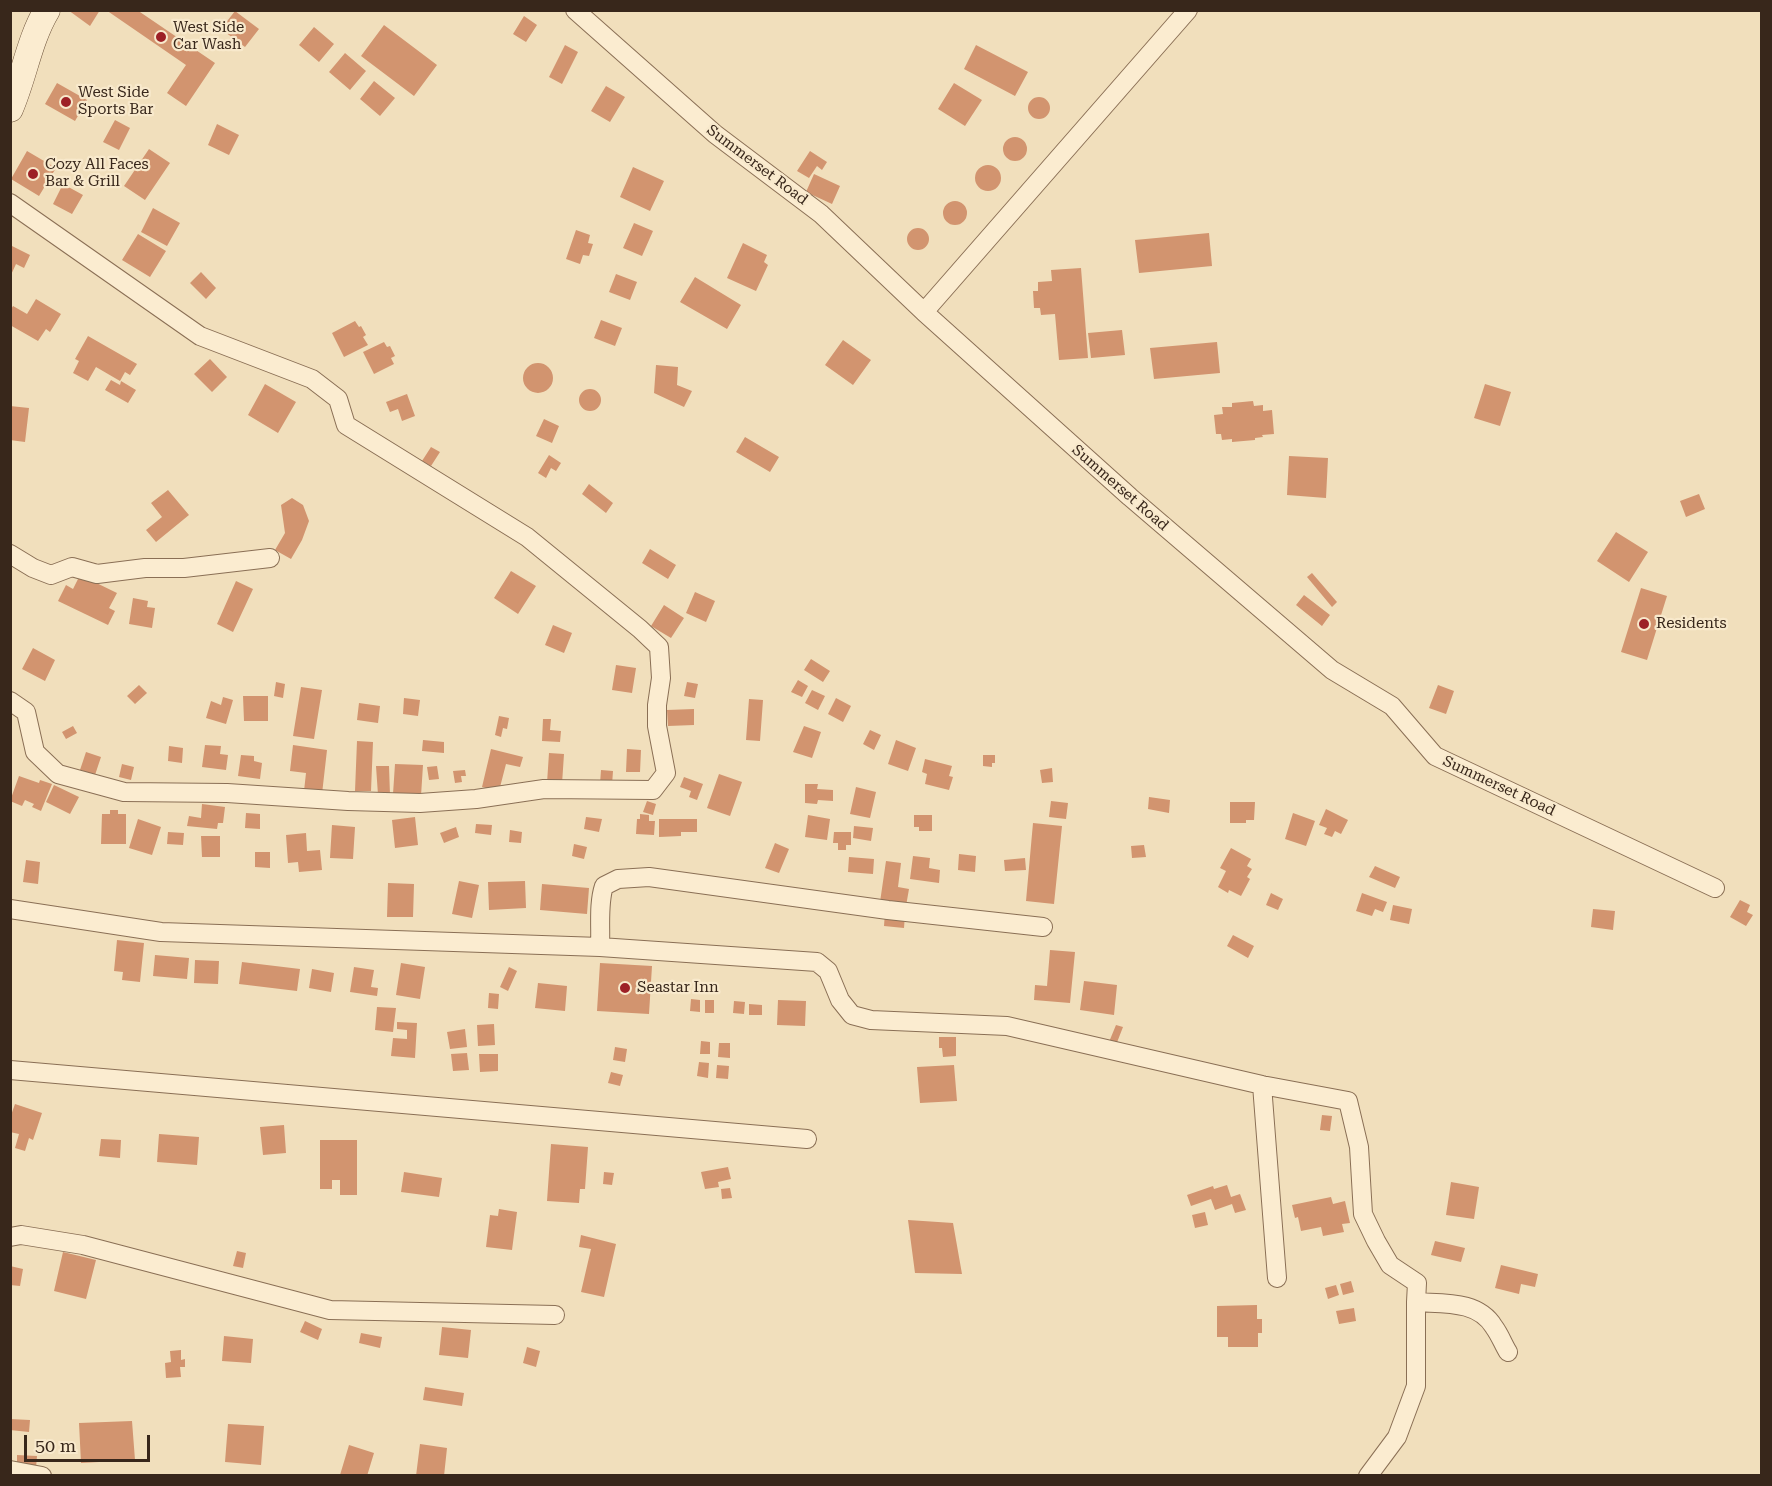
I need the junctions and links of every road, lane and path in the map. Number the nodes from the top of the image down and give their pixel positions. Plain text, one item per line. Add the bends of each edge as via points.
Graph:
1 (47, 10) edge
2 (575, 10) edge
3 (1188, 10) edge
4 (10, 109) edge
5 (10, 203) edge
6 (924, 312) junction
7 (10, 554) edge
8 (270, 558) dead end
9 (10, 700) edge
10 (1715, 888) dead end
11 (10, 909) edge
12 (1043, 927) dead end
13 (600, 947) junction
14 (10, 1070) edge
15 (1262, 1085) junction
16 (807, 1139) dead end
17 (10, 1237) edge
18 (1277, 1278) dead end
19 (1416, 1302) junction
20 (555, 1315) dead end
21 (1508, 1352) dead end
22 (10, 1470) edge
23 (42, 1476) edge
24 (1368, 1476) edge

1 - 4 main road
2 - 6 street, Summerset Road via 715,134 821,214
3 - 6 street
5 - 9 street via 200,336 312,379 338,399 346,424 527,537 640,629 659,647 662,678 657,726 666,773 653,790 544,789 420,803 124,792 58,774 35,752 26,712
6 - 10 street, Summerset Road via 1130,497 1332,670 1392,706 1435,756
7 - 8 street via 51,575 72,567 97,574
11 - 13 street via 161,932
12 - 13 street via 888,910 649,876 618,879 604,886 600,899
13 - 15 street via 817,962 828,970 840,1000 852,1015 872,1020 1007,1026
14 - 16 street
15 - 18 street
15 - 19 street via 1348,1101 1359,1147 1363,1214 1390,1265 1417,1283
17 - 20 street via 21,1234 83,1245 330,1310
19 - 21 street via 1474,1309 1494,1326
19 - 24 street via 1416,1386 1397,1437
22 - 23 street

